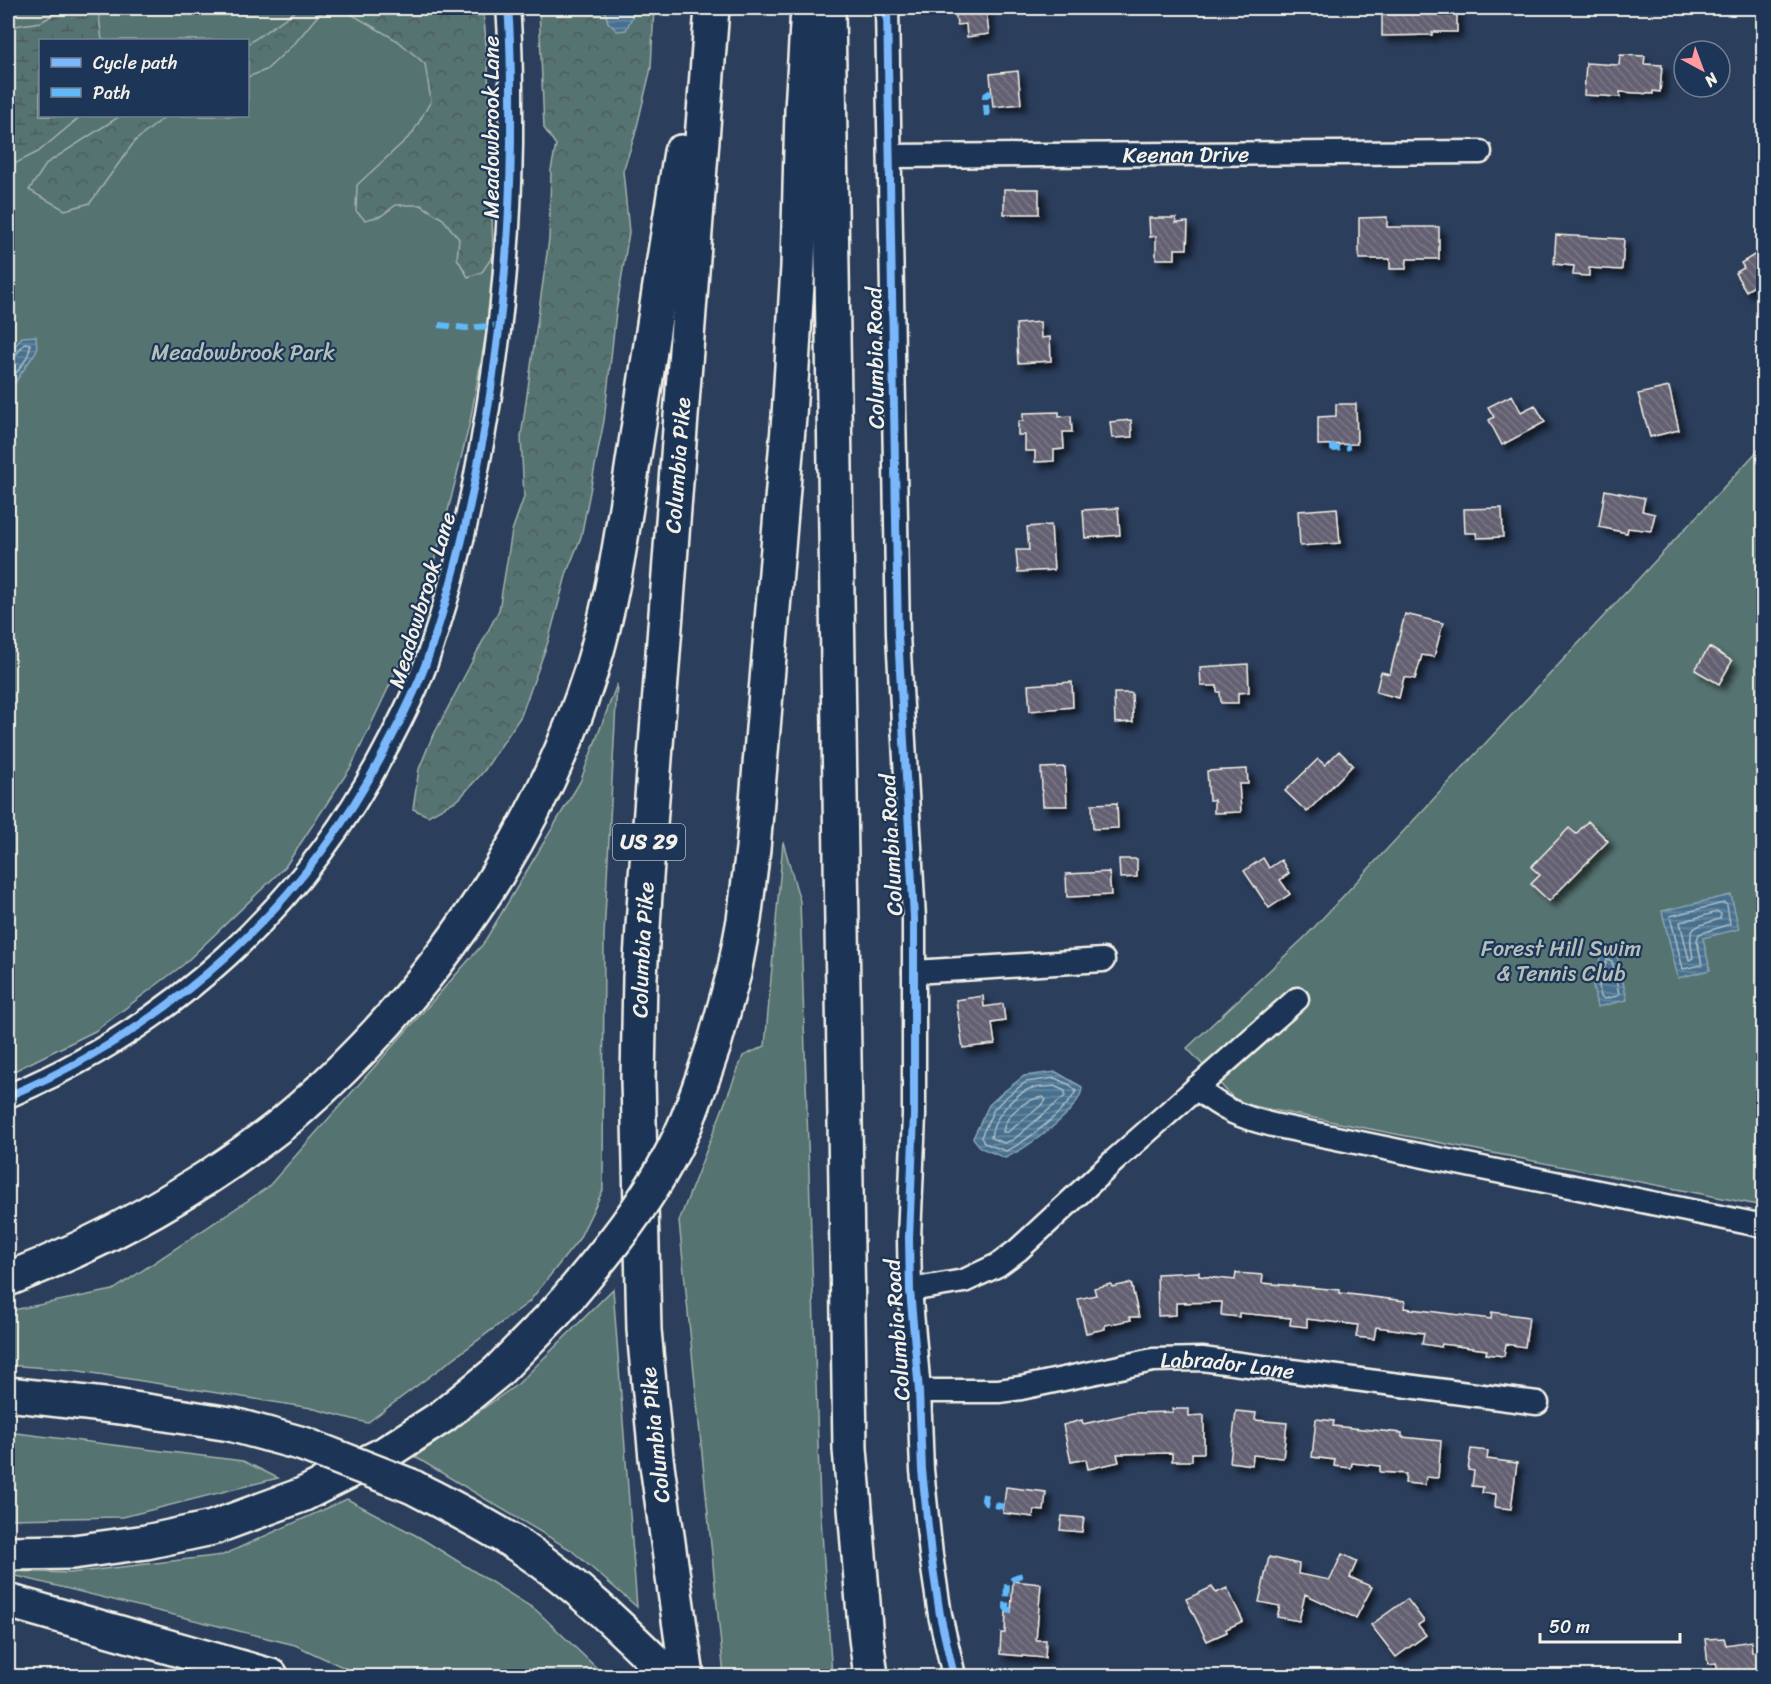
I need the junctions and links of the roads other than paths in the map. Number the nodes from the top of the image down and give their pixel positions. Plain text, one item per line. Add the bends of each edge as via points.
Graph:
1 (508, 8) edge
2 (703, 8) edge
3 (711, 8) edge
4 (808, 8) edge
5 (828, 8) edge
6 (887, 8) edge
7 (1480, 152) dead end
8 (890, 156) junction
9 (1103, 960) dead end
10 (914, 972) junction
11 (1297, 999) dead end
12 (1196, 1088) junction
13 (8, 1096) edge
14 (1764, 1226) edge
15 (8, 1279) edge
16 (910, 1290) junction
17 (919, 1391) junction
18 (8, 1394) edge
19 (1537, 1403) dead end
20 (8, 1553) edge
21 (8, 1601) edge
22 (271, 1677) edge
23 (670, 1677) edge
24 (687, 1677) edge
25 (873, 1677) edge
26 (954, 1677) edge

1 - 13 street, Meadowbrook Lane via 510,213 504,299 489,403 448,589 426,664 403,717 336,832 305,874 243,941 204,978 114,1042
2 - 15 highway via 612,587 592,669 568,737 510,853 472,916 426,977 332,1080 282,1124 153,1211 85,1247
3 - 24 highway, Columbia Pike / US 29 via 646,877 638,1067 644,1329 656,1458
4 - 20 highway, bridge via 789,416 753,849 734,973 714,1045 685,1125 662,1170 627,1224 555,1313 496,1372 442,1416 384,1454 302,1495 212,1528 73,1552
5 - 25 highway via 850,1449 866,1638
6 - 8 street, Columbia Road
7 - 8 street, Keenan Drive
8 - 10 street, Columbia Road via 898,635
9 - 10 street
10 - 16 street, Columbia Road
11 - 12 street
12 - 14 street via 1239,1116 1273,1125
12 - 16 street via 1011,1255 964,1281
16 - 17 street, Columbia Road
17 - 19 street, Labrador Lane via 999,1391 1153,1360 1202,1359
17 - 26 street, Columbia Road via 931,1555
18 - 23 highway, bridge via 230,1424 303,1444 411,1486 523,1549 582,1594
21 - 22 highway

